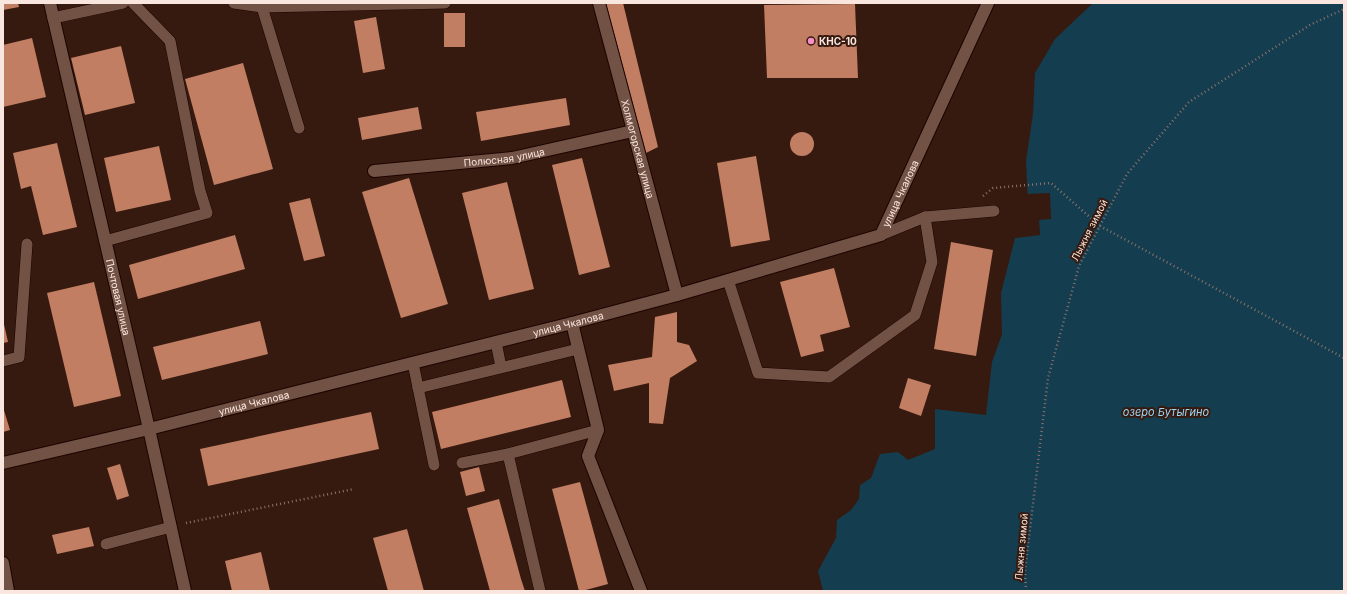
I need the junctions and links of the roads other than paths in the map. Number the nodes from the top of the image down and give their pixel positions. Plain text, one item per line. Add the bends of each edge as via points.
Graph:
1 (50, 3) edge
2 (123, 3) edge
3 (133, 3) edge
4 (234, 3) edge
5 (445, 3) edge
6 (598, 3) edge
7 (988, 3) edge
8 (263, 5) edge
9 (53, 18) junction
10 (299, 128) dead end
11 (633, 131) junction
12 (374, 171) dead end
13 (994, 210) dead end
14 (925, 217) junction
15 (881, 236) junction
16 (105, 241) junction
17 (27, 244) dead end
18 (728, 280) junction
19 (677, 295) junction
20 (572, 323) junction
21 (496, 342) junction
22 (578, 349) junction
23 (3, 361) edge
24 (413, 363) junction
25 (501, 368) junction
26 (418, 388) junction
27 (149, 429) junction
28 (598, 430) junction
29 (508, 454) junction
30 (3, 463) edge
31 (462, 463) dead end
32 (434, 465) dead end
33 (171, 527) junction
34 (106, 544) dead end
35 (3, 566) edge
36 (8, 591) edge
37 (185, 591) edge
38 (540, 591) edge
39 (641, 591) edge

1 - 9 street, Почтовая улица
2 - 9 lane
3 - 16 lane via 170,41 200,191 207,213
4 - 8 lane
5 - 8 lane
6 - 11 street, Холмогорская улица
7 - 15 street, улица Чкалова
8 - 10 lane
9 - 16 street, Почтовая улица
11 - 12 street, Полюсная улица via 512,158
11 - 19 street, Холмогорская улица
13 - 14 lane
14 - 15 lane
14 - 18 lane via 932,262 915,315 829,377 758,373
15 - 18 street, улица Чкалова
16 - 27 street, Почтовая улица
17 - 23 lane via 19,357
18 - 19 street, улица Чкалова
19 - 20 street, улица Чкалова
20 - 21 street, улица Чкалова
20 - 22 street
21 - 24 street, улица Чкалова
21 - 25 lane
22 - 25 lane
22 - 28 street
24 - 26 lane
24 - 27 street, улица Чкалова
25 - 26 lane
26 - 32 lane
27 - 30 street, улица Чкалова
27 - 33 street, Почтовая улица
28 - 29 lane
28 - 39 street via 588,456
29 - 31 lane
29 - 38 lane
33 - 34 lane
33 - 37 street, Почтовая улица
35 - 36 street

